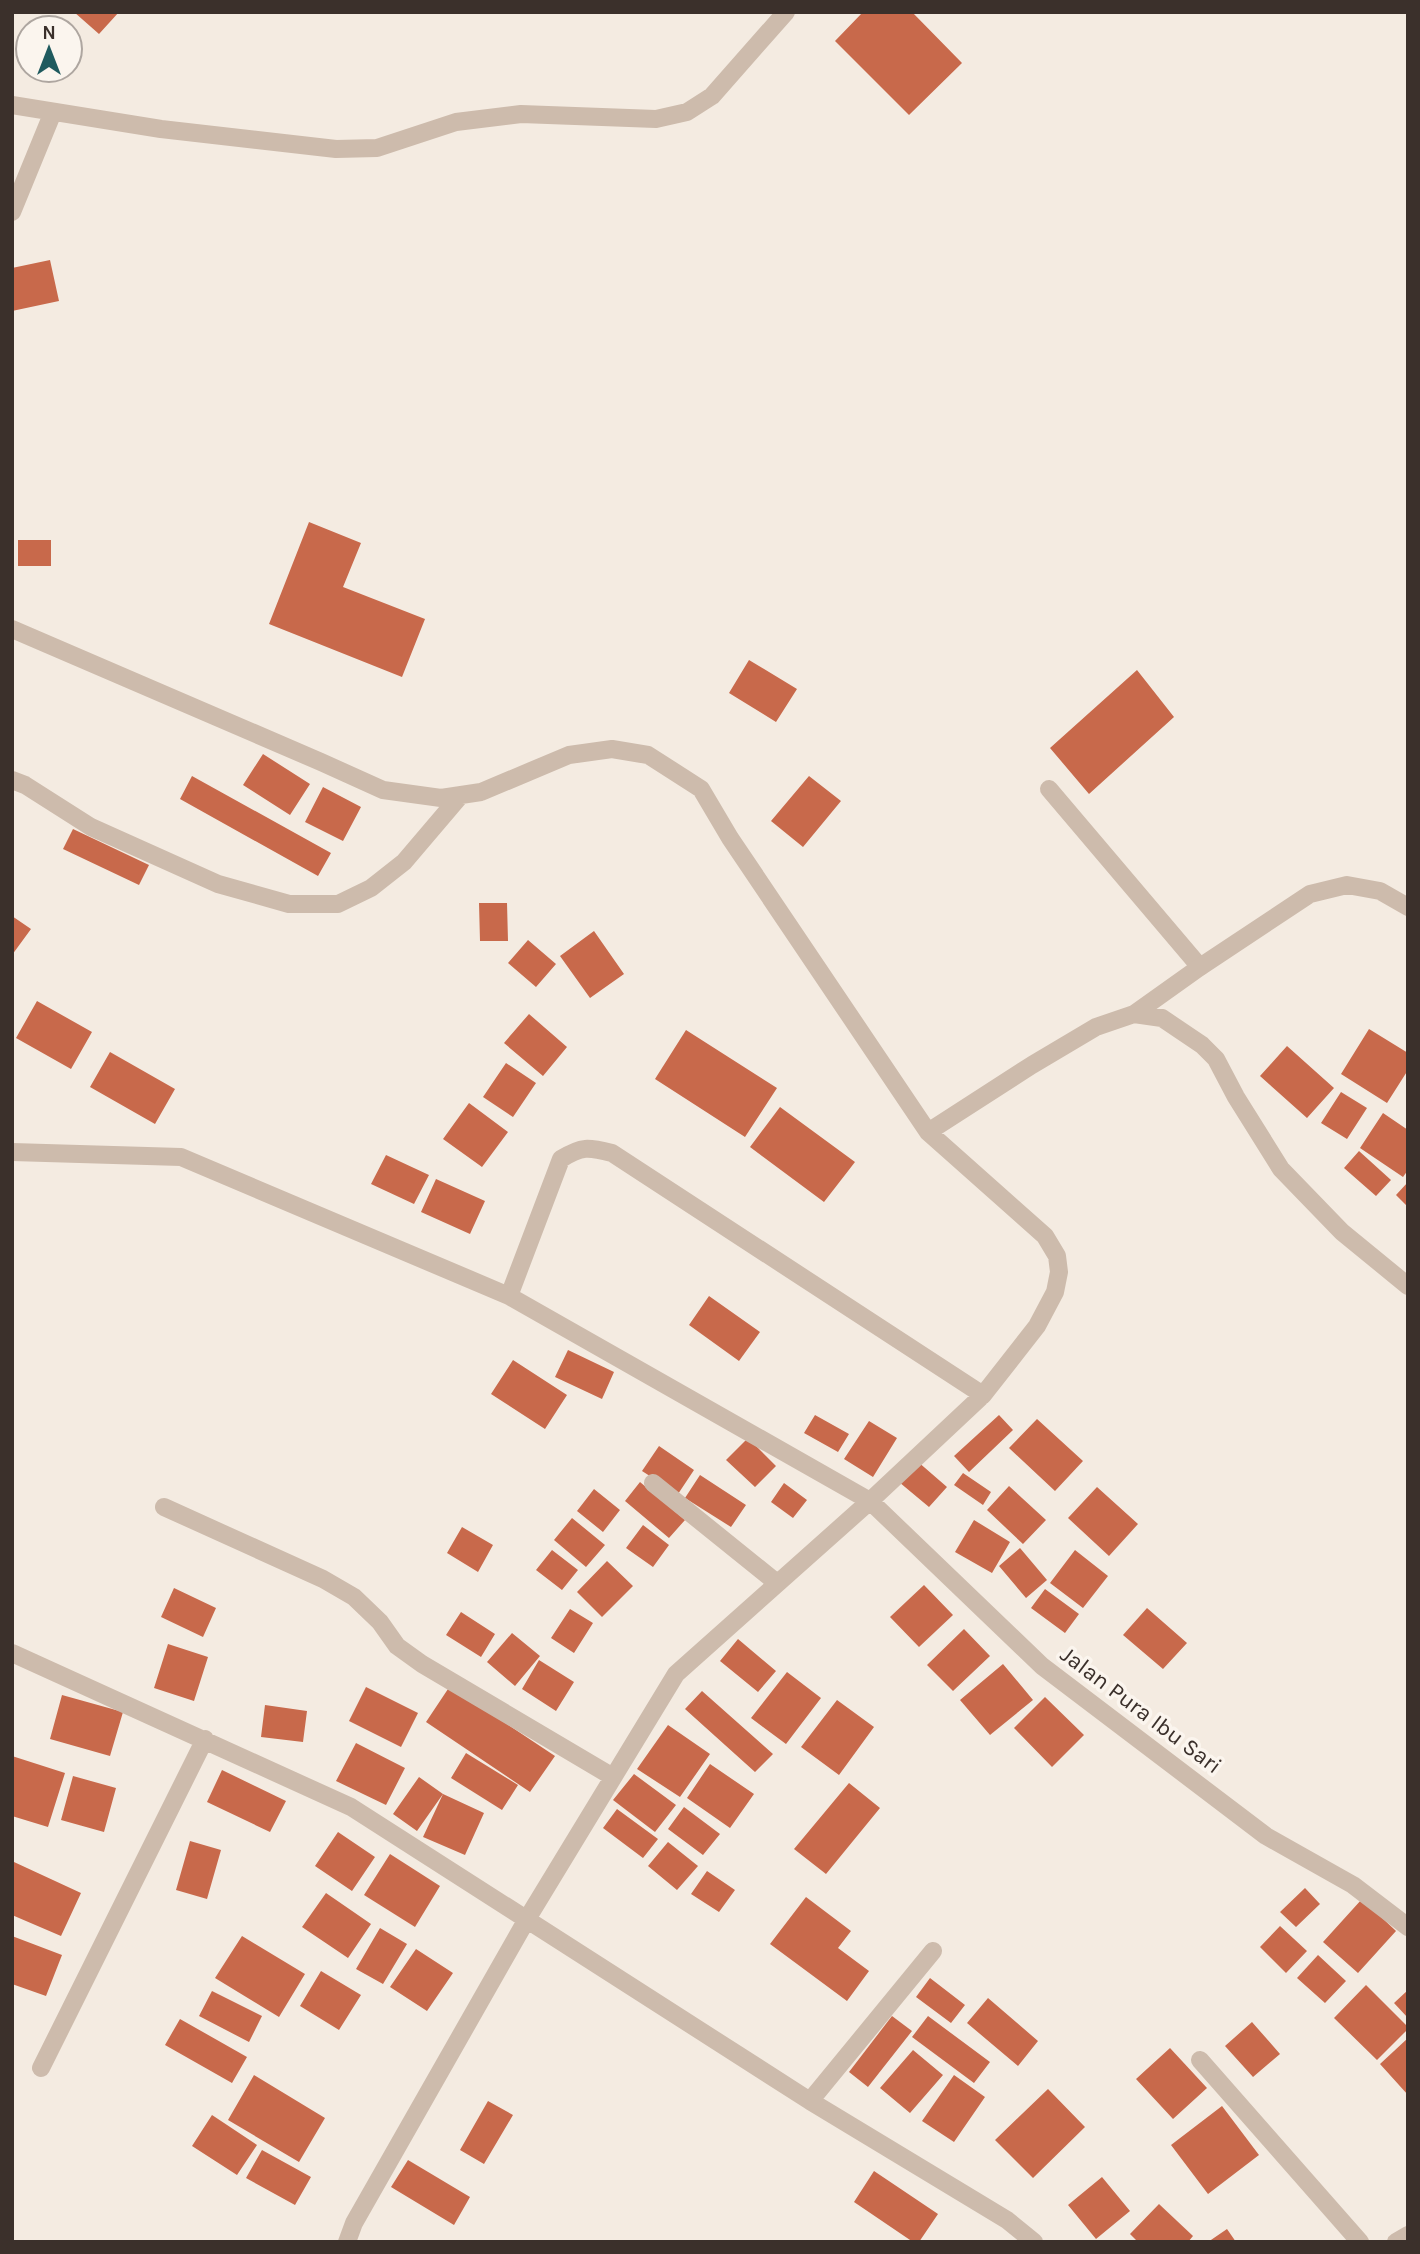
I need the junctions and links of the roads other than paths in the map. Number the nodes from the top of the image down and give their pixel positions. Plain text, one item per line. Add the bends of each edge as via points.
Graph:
1 (786, 12) edge
2 (12, 105) edge
3 (53, 112) junction
4 (12, 212) edge
5 (12, 629) edge
6 (12, 780) edge
7 (1049, 789) dead end
8 (461, 795) junction
9 (1408, 906) edge
10 (1200, 967) junction
11 (1134, 1014) junction
12 (928, 1132) junction
13 (12, 1152) edge
14 (1408, 1286) edge
15 (509, 1296) junction
16 (983, 1395) junction
17 (653, 1483) dead end
18 (870, 1501) junction
19 (163, 1507) dead end
20 (777, 1583) junction
21 (12, 1653) edge
22 (205, 1739) junction
23 (613, 1777) junction
24 (527, 1919) junction
25 (1408, 1927) edge
26 (933, 1951) dead end
27 (1200, 2060) dead end
28 (41, 2068) dead end
29 (810, 2101) junction
30 (1408, 2235) edge
31 (347, 2242) edge
32 (1034, 2242) edge
33 (1360, 2242) edge
34 (1396, 2242) edge

1 - 3 street via 712,96 687,112 656,119 521,114 456,122 377,148 336,149
2 - 3 street
3 - 4 street
5 - 8 street via 383,790
6 - 8 street via 90,827 218,884 289,904 338,904 371,888 404,862
7 - 10 street
8 - 12 street via 481,792 569,755 612,749 648,755 701,789
9 - 10 street via 1380,891 1347,885 1310,894
10 - 11 street
11 - 12 street via 1096,1027
11 - 14 street via 1162,1018 1202,1045 1216,1059 1281,1169 1342,1232
12 - 16 street via 1045,1236 1057,1256 1055,1292 1037,1326
13 - 15 street, Jalan Pura Ibu Sari via 181,1157
15 - 16 street via 561,1159 577,1150 601,1150
15 - 18 street, Jalan Pura Ibu Sari
16 - 18 street
17 - 20 street
18 - 20 street
18 - 25 street, Jalan Pura Ibu Sari via 1042,1666 1266,1836 1353,1885
19 - 23 street via 354,1597 397,1646 422,1664
20 - 23 street via 676,1674
21 - 22 street
22 - 24 street via 351,1807
22 - 28 street
23 - 24 street
24 - 29 street
24 - 31 street
26 - 29 street
27 - 33 street
29 - 32 street via 1007,2220
30 - 34 street

